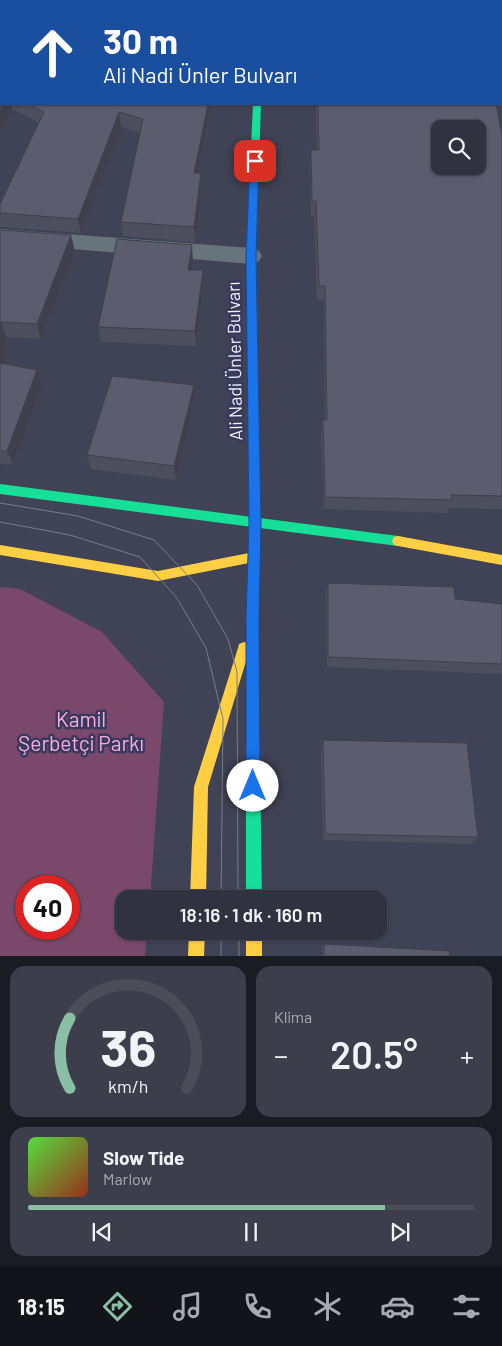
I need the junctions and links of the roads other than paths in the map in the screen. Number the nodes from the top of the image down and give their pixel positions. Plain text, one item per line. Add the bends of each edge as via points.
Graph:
1 (257, 105) edge
2 (0, 236) edge
3 (251, 256) junction
4 (0, 490) edge
5 (255, 523) junction
6 (0, 550) edge
7 (254, 557) junction
8 (502, 560) edge
9 (252, 618) junction
10 (198, 890) edge
11 (254, 890) edge
12 (197, 940) edge
13 (254, 940) edge
14 (196, 956) edge
15 (254, 956) edge

1 - 3 street, Ali Nadi Ünler Bulvarı
2 - 3 street
3 - 5 street, Ali Nadi Ünler Bulvarı
4 - 5 street
5 - 7 street, Ali Nadi Ünler Bulvarı
5 - 8 street via 422,544
6 - 7 street via 158,576
7 - 9 street, Ali Nadi Ünler Bulvarı
9 - 10 street via 201,787
9 - 11 street
12 - 14 street
13 - 15 street

